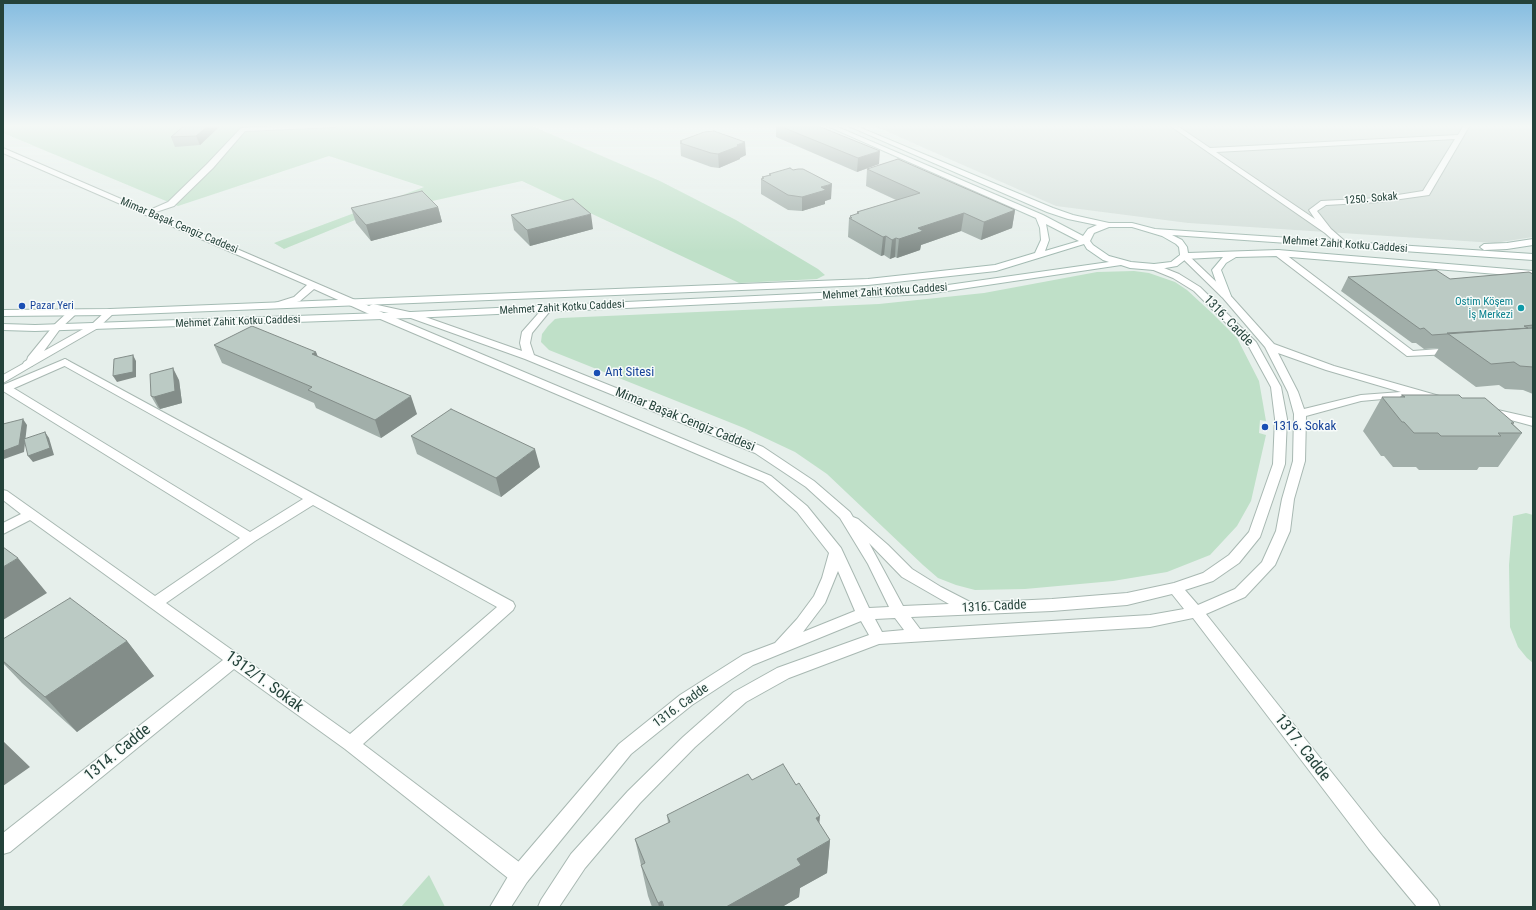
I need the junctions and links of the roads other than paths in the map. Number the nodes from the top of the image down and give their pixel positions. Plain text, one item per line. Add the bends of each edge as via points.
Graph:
1 (43, 167) edge
2 (208, 167) edge
3 (926, 167) edge
4 (949, 167) edge
5 (1235, 167) edge
6 (1441, 167) edge
7 (147, 213) junction
8 (1040, 217) junction
9 (1109, 225) junction
10 (1156, 231) junction
11 (1328, 231) junction
12 (1086, 242) junction
13 (1533, 242) edge
14 (1344, 245) junction
15 (1421, 250) junction
16 (1278, 253) junction
17 (1236, 254) junction
18 (1039, 255) junction
19 (1184, 256) junction
20 (1533, 257) edge
21 (1118, 262) junction
22 (1154, 267) junction
23 (1533, 274) edge
24 (313, 285) junction
25 (1226, 296) junction
26 (355, 303) junction
27 (278, 305) junction
28 (547, 309) junction
29 (73, 312) junction
30 (110, 312) junction
31 (3, 313) edge
32 (411, 315) junction
33 (381, 316) junction
34 (95, 326) junction
35 (3, 327) edge
36 (57, 327) junction
37 (1270, 346) junction
38 (1464, 350) edge
39 (530, 357) junction
40 (28, 364) junction
41 (5, 384) edge
42 (1419, 394) junction
43 (1449, 401) edge
44 (1479, 409) edge
45 (1300, 414) junction
46 (1533, 422) edge
47 (3, 494) edge
48 (313, 498) junction
49 (31, 514) junction
50 (844, 515) junction
51 (3, 529) edge
52 (250, 538) junction
53 (836, 552) junction
54 (1175, 588) junction
55 (155, 603) junction
56 (970, 608) junction
57 (899, 612) junction
58 (1196, 612) junction
59 (864, 614) junction
60 (916, 635) junction
61 (878, 638) junction
62 (778, 648) junction
63 (234, 660) junction
64 (351, 744) junction
65 (3, 845) edge
66 (520, 875) junction
67 (500, 907) edge
68 (548, 907) edge
69 (1430, 907) edge

1 - 7 street, Mimar Başak Cengiz Caddesi
2 - 7 street via 171,204
3 - 8 street
4 - 9 street via 1050,210
5 - 11 street
6 - 11 street, 1250. Sokak via 1426,193 1379,200 1324,203 1313,210
7 - 24 street, Mimar Başak Cengiz Caddesi
8 - 12 street
8 - 18 street via 1045,240
9 - 10 street
9 - 12 street via 1091,231
10 - 14 street, Mehmet Zahit Kotku Caddesi
10 - 19 street, 1316. Cadde via 1179,242 1183,247
11 - 14 street
12 - 18 street, Mehmet Zahit Kotku Caddesi
12 - 21 street via 1096,253
13 - 15 street via 1506,246
14 - 15 street, Mehmet Zahit Kotku Caddesi
15 - 20 street, Mehmet Zahit Kotku Caddesi
16 - 17 street, Mehmet Zahit Kotku Caddesi
16 - 23 street, Mehmet Zahit Kotku Caddesi
16 - 38 street via 1411,354
17 - 19 street, Mehmet Zahit Kotku Caddesi
17 - 25 street via 1223,261 1216,270
18 - 26 street, Mehmet Zahit Kotku Caddesi via 996,268 868,282
19 - 22 street via 1174,264
19 - 25 street, 1316. Cadde
21 - 22 street
21 - 28 street, Mehmet Zahit Kotku Caddesi via 927,291
22 - 54 street, 1316. Cadde via 1176,276 1197,289 1252,344 1276,387 1281,419 1279,464 1255,534 1234,559 1208,577
24 - 26 street, Mimar Başak Cengiz Caddesi
24 - 27 street via 297,298
25 - 37 street, 1316. Cadde
26 - 27 street, Mehmet Zahit Kotku Caddesi
26 - 32 street, Mimar Başak Cengiz Caddesi
26 - 33 street, Mimar Başak Cengiz Caddesi
27 - 30 street, Mehmet Zahit Kotku Caddesi
28 - 32 street, Mehmet Zahit Kotku Caddesi
28 - 39 street via 527,332 525,343
29 - 30 street, Mehmet Zahit Kotku Caddesi
29 - 31 street, Mehmet Zahit Kotku Caddesi
29 - 36 street
30 - 34 street
32 - 33 street, Mehmet Zahit Kotku Caddesi
32 - 39 street, Mimar Başak Cengiz Caddesi
33 - 34 street, Mehmet Zahit Kotku Caddesi
33 - 53 street, Mimar Başak Cengiz Caddesi via 767,478 802,509
34 - 36 street, Mehmet Zahit Kotku Caddesi
34 - 40 street
35 - 36 street, Mehmet Zahit Kotku Caddesi
36 - 40 street
37 - 42 street via 1330,368
37 - 45 street, 1316. Cadde via 1293,392
39 - 50 street, Mimar Başak Cengiz Caddesi via 759,450 810,484
40 - 41 street
41 - 48 street via 65,362
41 - 52 street
42 - 43 street
42 - 45 street via 1361,398
44 - 46 street
45 - 58 street, 1316. Cadde via 1299,462 1288,499 1283,531 1268,565 1240,593
47 - 49 street, 1312/1. Sokak
48 - 52 street
48 - 64 street via 508,606
49 - 51 street
49 - 55 street, 1312/1. Sokak
50 - 56 street via 883,548 907,573
50 - 57 street, Mimar Başak Cengiz Caddesi via 874,563
52 - 55 street
53 - 59 street, Mimar Başak Cengiz Caddesi
53 - 62 street via 820,599
54 - 56 street, 1316. Cadde via 1127,599
54 - 58 street, 1317. Cadde
55 - 63 street, 1312/1. Sokak
56 - 57 street, 1316. Cadde
57 - 59 street, 1316. Cadde
57 - 60 street, Mimar Başak Cengiz Caddesi
58 - 60 street, 1316. Cadde via 1150,621
58 - 69 street, 1317. Cadde via 1376,843
59 - 61 street, Mimar Başak Cengiz Caddesi
59 - 62 street, 1316. Cadde
60 - 61 street, 1316. Cadde
61 - 68 street, 1316. Cadde via 782,673 740,697 689,742 634,797 578,861
62 - 66 street, 1316. Cadde via 748,660 686,700 626,749
63 - 64 street, 1312/1. Sokak
63 - 65 street, 1314. Cadde
64 - 66 street, 1312/1. Sokak
66 - 67 street, 1316. Cadde

